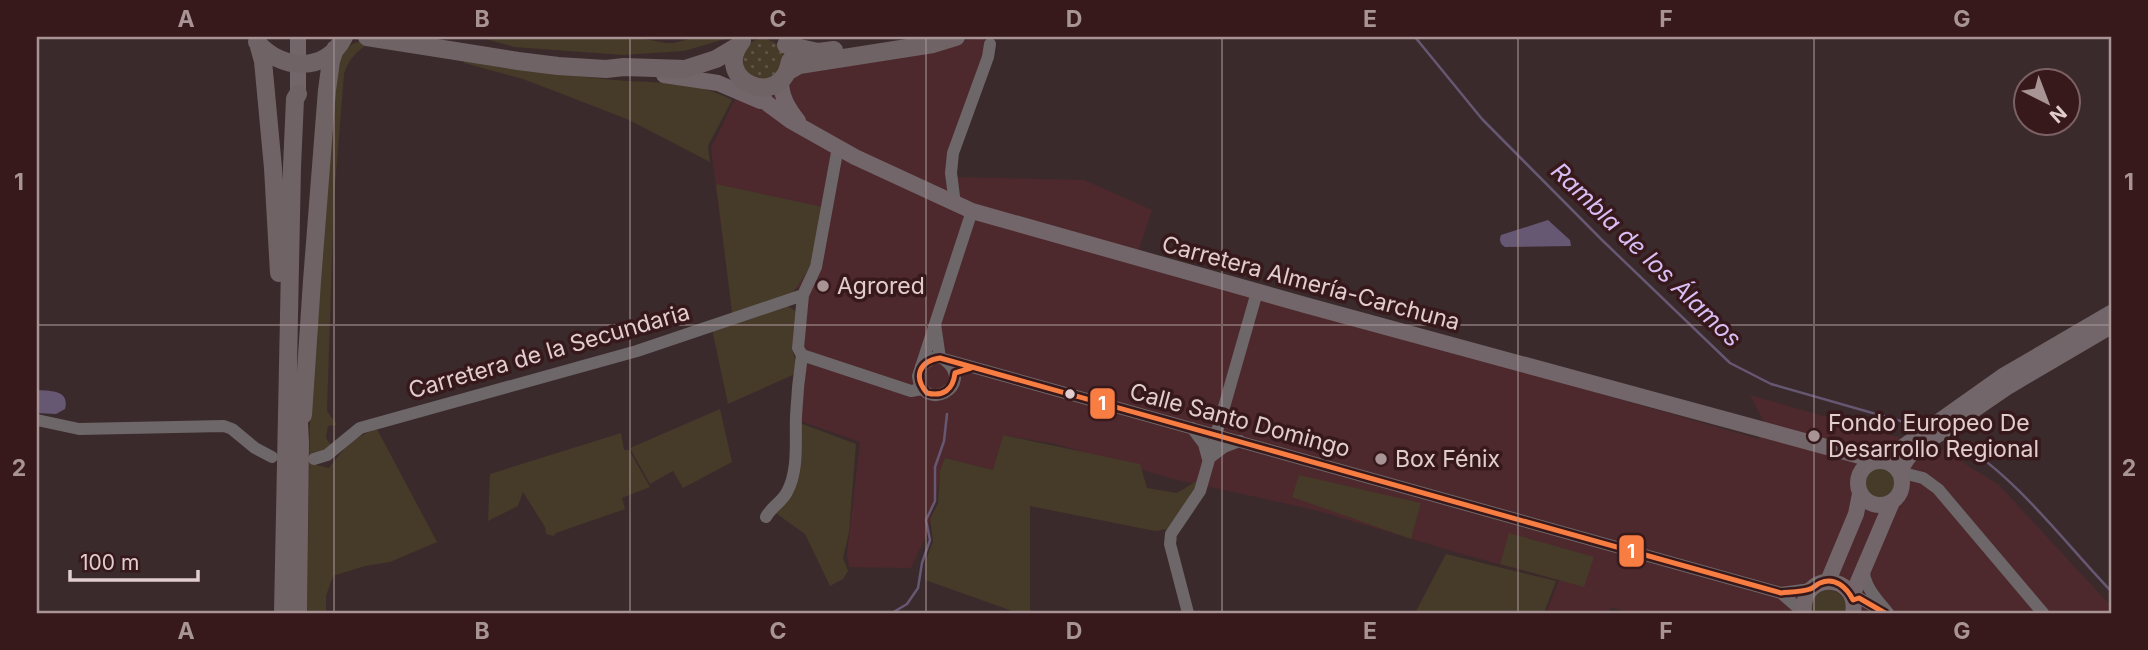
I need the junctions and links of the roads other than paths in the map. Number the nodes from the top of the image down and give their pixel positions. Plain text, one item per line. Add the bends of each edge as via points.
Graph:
1 (298, 37) edge
2 (366, 37) edge
3 (935, 37) edge
4 (956, 37) edge
5 (401, 39) edge
6 (256, 40) edge
7 (742, 41) edge
8 (782, 41) edge
9 (340, 43) edge
10 (990, 44) dead end
11 (606, 69) junction
12 (685, 69) junction
13 (784, 76) junction
14 (744, 80) junction
15 (298, 94) joint
16 (768, 104) junction
17 (802, 125) junction
18 (838, 147) junction
19 (955, 204) junction
20 (972, 211) junction
21 (1257, 292) junction
22 (803, 295) junction
23 (2111, 313) edge
24 (935, 321) junction
25 (2111, 326) edge
26 (802, 355) junction
27 (943, 359) junction
28 (920, 366) junction
29 (971, 368) junction
30 (955, 373) junction
31 (922, 389) junction
32 (1222, 412) junction
33 (37, 420) edge
34 (1942, 425) junction
35 (1192, 428) junction
36 (1215, 434) junction
37 (1925, 437) junction
38 (293, 438) junction
39 (1240, 441) junction
40 (1822, 447) junction
41 (1914, 451) junction
42 (272, 457) dead end
43 (314, 459) dead end
44 (1208, 459) junction
45 (1880, 461) junction
46 (1899, 472) junction
47 (1917, 475) junction
48 (1859, 487) junction
49 (1892, 502) junction
50 (766, 517) dead end
51 (1863, 568) junction
52 (1828, 582) junction
53 (1811, 589) junction
54 (1781, 593) junction
55 (1852, 603) edge
56 (283, 613) edge
57 (298, 613) edge
58 (1188, 613) edge
59 (1804, 613) edge
60 (1886, 613) edge
61 (2043, 613) edge

1 - 15 main road
2 - 5 highway
2 - 9 highway
3 - 8 highway via 818,52
4 - 13 highway via 799,65
5 - 11 highway via 518,61
6 - 9 highway via 268,54 295,64 323,58
6 - 38 highway via 263,61 273,169 283,415
7 - 12 highway via 716,59
7 - 14 highway via 734,61
8 - 13 highway via 789,53
9 - 38 highway via 331,61 326,103
10 - 19 street via 953,153
11 - 12 highway
11 - 16 main road via 718,83
12 - 14 highway via 714,70
13 - 14 highway via 766,88
13 - 17 main road via 783,97
14 - 16 main road
15 - 38 highway via 292,167
16 - 17 main road, Carretera Almería-Carchuna
17 - 18 main road, Carretera Almería-Carchuna
18 - 19 main road, Carretera Almería-Carchuna
18 - 22 street via 816,267
19 - 20 main road, Carretera Almería-Carchuna
20 - 21 main road, Carretera Almería-Carchuna
20 - 24 street
21 - 32 street
21 - 40 main road, Carretera Almería-Carchuna
22 - 26 street via 798,348
22 - 43 street, Carretera de la Secundaria via 636,351 360,428 327,455
23 - 34 main road via 2011,371
24 - 27 street
24 - 28 street
25 - 34 main road
26 - 31 street via 911,391
26 - 50 street via 791,483
27 - 28 street via 933,358
27 - 29 street, Calle Santo Domingo
27 - 30 street
28 - 31 street
29 - 30 street
29 - 35 street, Calle Santo Domingo
30 - 31 street via 947,392 933,395
32 - 35 street via 1210,423
32 - 36 street
32 - 39 street via 1225,431
33 - 42 street via 79,429 224,426
34 - 37 main road
35 - 36 street, Calle Santo Domingo
35 - 44 street
36 - 39 street, Calle Santo Domingo
36 - 44 street
37 - 41 main road
37 - 45 main road
38 - 56 highway
38 - 57 highway
39 - 44 street
39 - 54 street, Calle Santo Domingo
40 - 45 main road, Carretera Almería-Carchuna
40 - 48 main road, Carretera Almería-Carchuna via 1843,460
41 - 46 main road
41 - 47 street
44 - 58 street via 1200,491 1171,534
45 - 46 main road
45 - 48 main road via 1865,467
46 - 47 street
46 - 49 main road via 1902,485
47 - 61 street via 1938,489
48 - 49 main road via 1871,504
48 - 52 main road via 1856,514
49 - 51 main road
51 - 55 main road
51 - 60 street via 1867,586
52 - 53 main road
52 - 55 main road via 1842,585
53 - 54 street, Calle Santo Domingo
53 - 59 main road
54 - 59 street, Calle Santo Domingo
55 - 60 street via 1859,597

